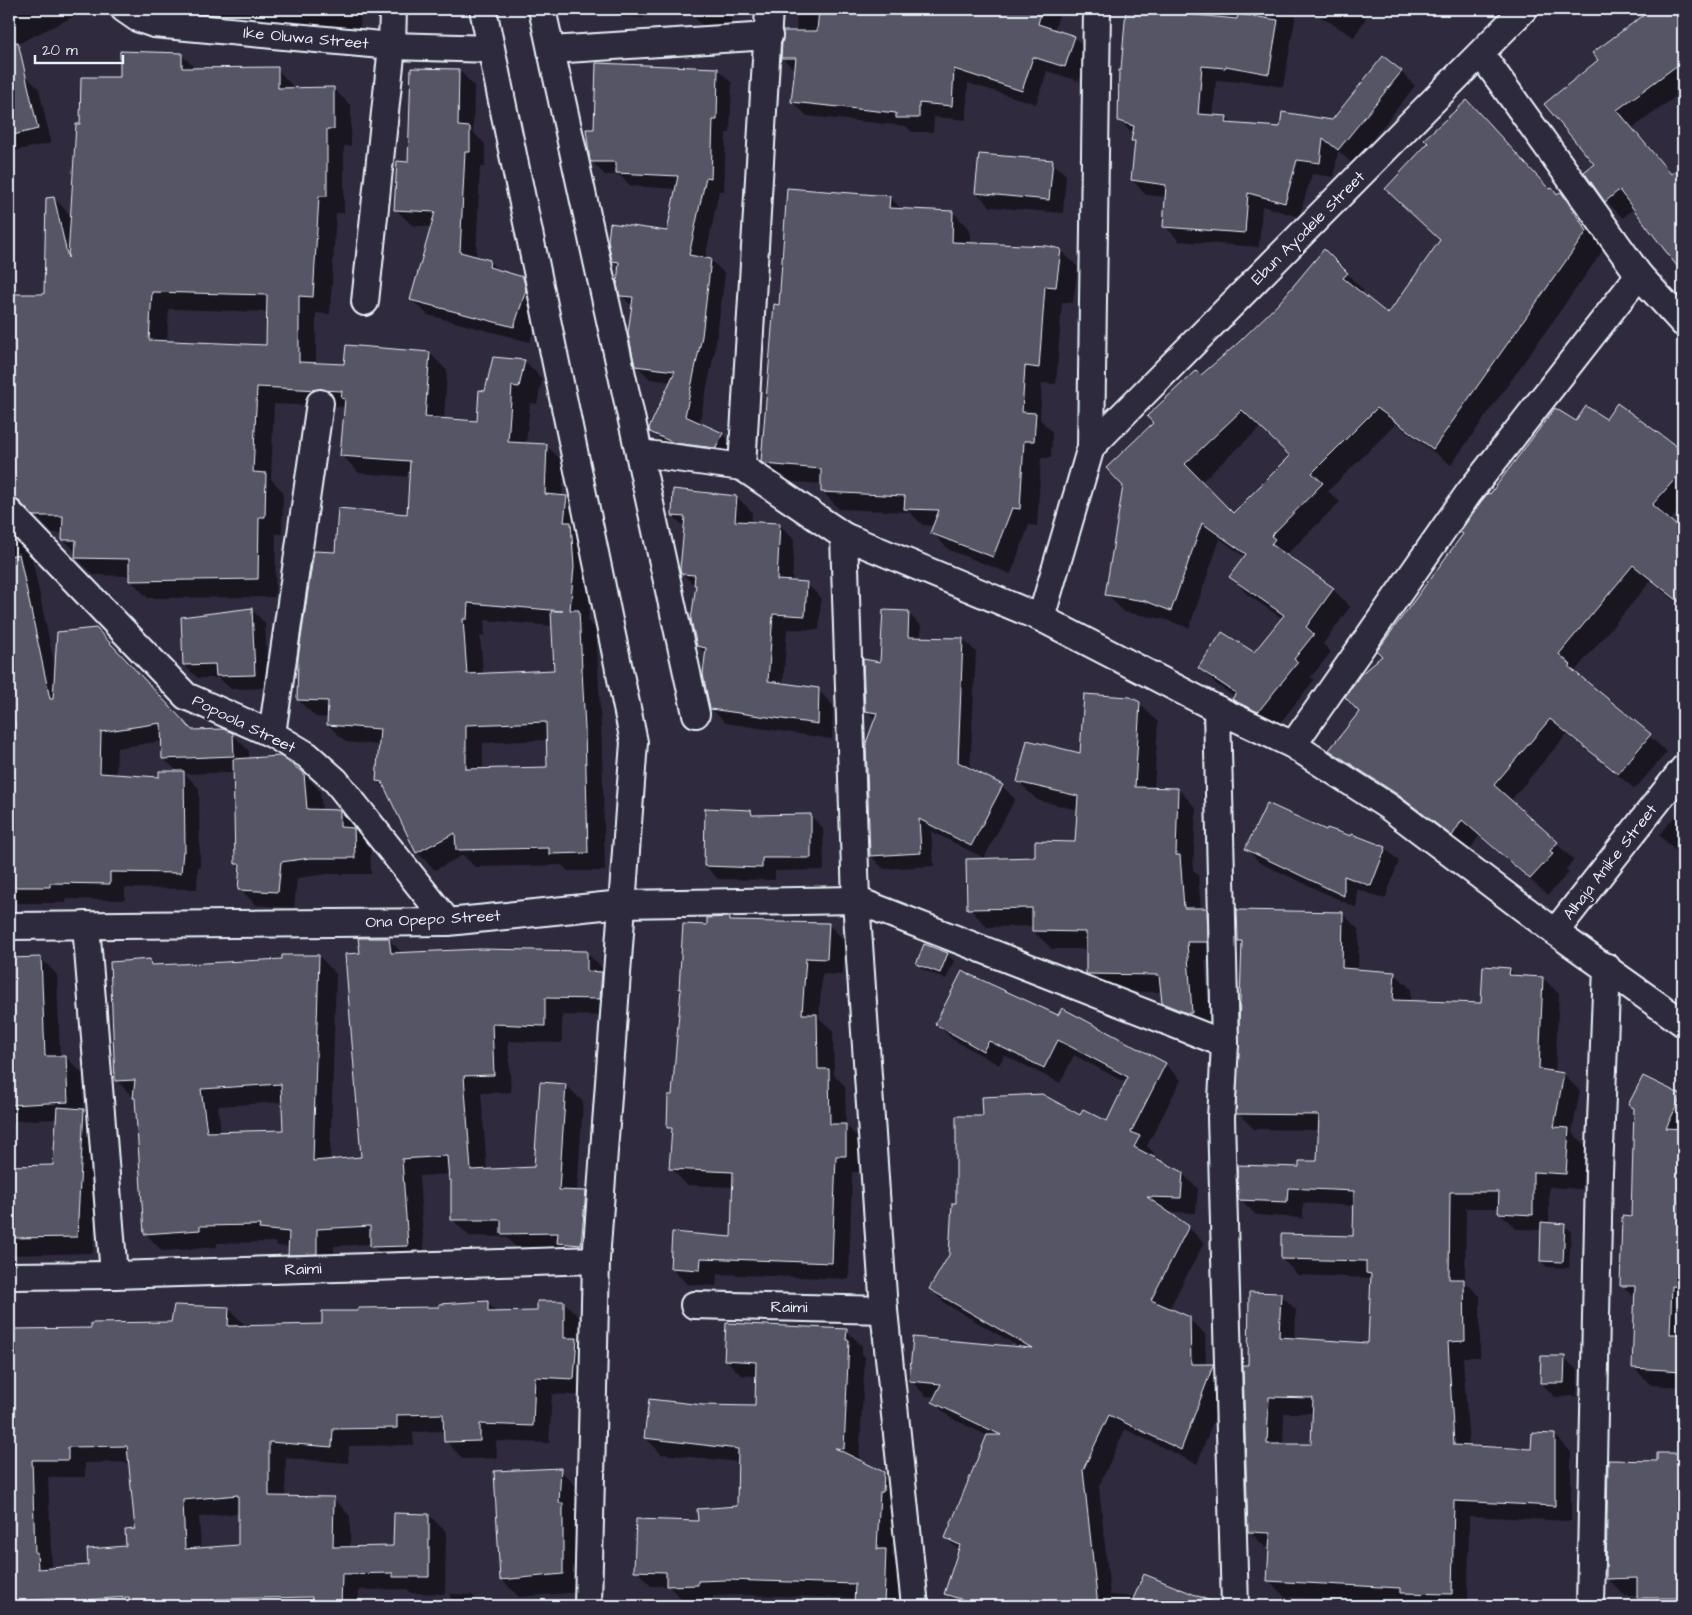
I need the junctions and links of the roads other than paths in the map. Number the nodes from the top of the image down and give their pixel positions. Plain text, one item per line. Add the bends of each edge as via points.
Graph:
1 (124, 9) edge
2 (393, 9) edge
3 (483, 9) edge
4 (542, 9) edge
5 (769, 9) edge
6 (1097, 9) edge
7 (1524, 9) edge
8 (769, 36) junction
9 (392, 46) junction
10 (492, 49) junction
11 (551, 50) junction
12 (1481, 54) junction
13 (1639, 275) junction
14 (365, 302) dead end
15 (1683, 324) edge
16 (320, 404) dead end
17 (1091, 447) junction
18 (640, 454) junction
19 (742, 468) junction
20 (9, 512) edge
21 (844, 536) junction
22 (1041, 618) junction
23 (1217, 709) junction
24 (696, 714) dead end
25 (272, 734) junction
26 (1293, 745) junction
27 (1683, 769) edge
28 (856, 900) junction
29 (627, 904) junction
30 (448, 922) junction
31 (86, 925) junction
32 (9, 926) edge
33 (1555, 932) junction
34 (1607, 967) junction
35 (1683, 1023) edge
36 (1225, 1044) junction
37 (596, 1260) junction
38 (114, 1275) junction
39 (9, 1276) edge
40 (694, 1305) dead end
41 (884, 1310) junction
42 (588, 1606) edge
43 (915, 1606) edge
44 (1234, 1606) edge
45 (1590, 1606) edge

1 - 9 street, Ike Oluwa Street via 154,24
2 - 9 street
3 - 10 street
4 - 11 street
5 - 8 street
6 - 17 street
7 - 12 street, Ebun Ayodele Street
8 - 11 street
8 - 19 street
9 - 10 street, Ike Oluwa Street
9 - 14 street
10 - 29 street via 634,742
11 - 18 street
12 - 13 street
12 - 17 street, Ebun Ayodele Street
13 - 15 street
13 - 26 street via 1468,494
16 - 25 street
17 - 22 street
18 - 19 street
18 - 24 street
19 - 21 street
20 - 25 street, Popoola Street via 186,696
21 - 22 street
21 - 28 street
22 - 23 street
23 - 26 street
23 - 36 street
25 - 30 street, Popoola Street via 307,756 336,781
26 - 33 street via 1389,807
27 - 33 street, Alhaja Anike Street
28 - 29 street, Ona Opepo Street
28 - 36 street
28 - 41 street
29 - 30 street, Ona Opepo Street
29 - 37 street
30 - 31 street, Ona Opepo Street
31 - 32 street, Ona Opepo Street
31 - 38 street
33 - 34 street
34 - 35 street
34 - 45 street
36 - 44 street via 1221,1118
37 - 38 street, Raimi
37 - 42 street
38 - 39 street, Raimi
40 - 41 street, Raimi
41 - 43 street

